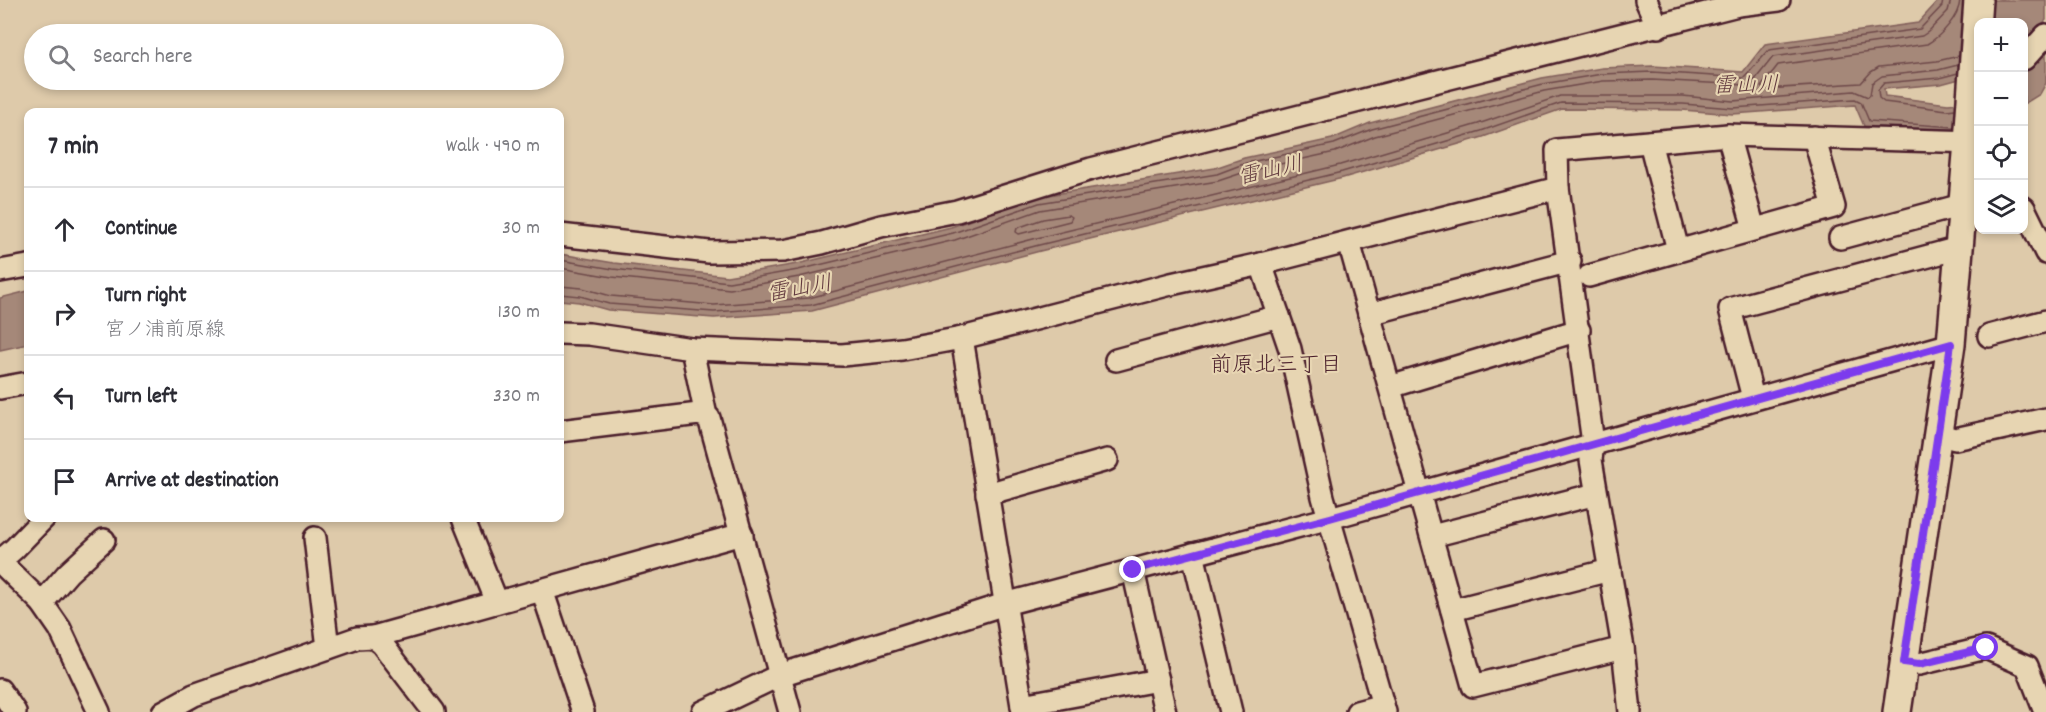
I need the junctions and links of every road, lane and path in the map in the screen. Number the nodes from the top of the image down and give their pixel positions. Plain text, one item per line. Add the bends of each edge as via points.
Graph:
1 (1646, 0) edge
2 (1779, 0) edge
3 (1978, 0) edge
4 (1658, 27) junction
5 (2046, 35) edge
6 (2028, 55) edge
7 (1976, 72) edge
8 (1974, 115) edge
9 (1728, 135) junction
10 (1814, 137) junction
11 (1650, 142) junction
12 (1973, 142) edge
13 (1558, 188) junction
14 (1962, 205) junction
15 (2028, 216) edge
16 (1754, 229) junction
17 (564, 234) edge
18 (1840, 238) dead end
19 (1348, 242) junction
20 (1959, 248) junction
21 (1678, 250) junction
22 (2046, 254) edge
23 (1570, 261) junction
24 (1261, 264) junction
25 (24, 267) edge
26 (0, 271) edge
27 (1589, 276) dead end
28 (1369, 314) junction
29 (1279, 316) junction
30 (2046, 321) edge
31 (1579, 330) junction
32 (564, 333) edge
33 (1989, 336) dead end
34 (962, 338) junction
35 (1951, 344) junction
36 (692, 349) junction
37 (1116, 360) dead end
38 (24, 384) edge
39 (1390, 387) junction
40 (0, 388) edge
41 (1753, 398) junction
42 (706, 416) junction
43 (2046, 419) edge
44 (564, 431) edge
45 (1937, 435) junction
46 (1593, 443) junction
47 (1107, 460) dead end
48 (1420, 492) junction
49 (987, 494) junction
50 (1596, 494) junction
51 (1330, 518) junction
52 (40, 522) edge
53 (465, 522) edge
54 (742, 534) junction
55 (1432, 536) junction
56 (315, 538) dead end
57 (104, 540) dead end
58 (1194, 554) junction
59 (0, 562) edge
60 (1133, 570) junction
61 (1610, 570) junction
62 (542, 590) junction
63 (497, 602) junction
64 (42, 603) junction
65 (1005, 604) junction
66 (1452, 610) junction
67 (373, 637) junction
68 (328, 648) junction
69 (1623, 648) junction
70 (1904, 662) junction
71 (780, 675) junction
72 (1158, 680) junction
73 (0, 690) edge
74 (199, 703) edge
75 (1023, 709) edge
76 (1384, 709) edge
77 (15, 712) edge
78 (99, 712) edge
79 (163, 712) edge
80 (435, 712) edge
81 (584, 712) edge
82 (703, 712) edge
83 (790, 712) edge
84 (1165, 712) edge
85 (1231, 712) edge
86 (1357, 712) edge
87 (1630, 712) edge
88 (1897, 712) edge
89 (2045, 712) edge

1 - 4 street
2 - 4 street via 1738,5
3 - 7 main road
4 - 17 street via 1091,169 957,211 783,251 709,252
5 - 6 street
8 - 12 main road
9 - 10 street
9 - 11 street
9 - 16 street
10 - 12 street
10 - 16 street via 1834,207
11 - 13 street via 1557,150
11 - 21 street
12 - 14 main road
13 - 19 street
13 - 23 street
14 - 18 street
14 - 20 main road
15 - 22 street
16 - 21 street
19 - 24 street
19 - 28 street
20 - 35 main road
20 - 41 street via 1731,309
21 - 27 street
23 - 28 street
23 - 31 street
24 - 29 street
24 - 34 street
25 - 26 street
28 - 39 street
29 - 37 street
29 - 51 street
30 - 33 street
31 - 39 street
31 - 46 street
32 - 36 street
34 - 36 street via 842,355
34 - 49 street
35 - 41 street
35 - 45 main road
36 - 42 street
38 - 40 street
39 - 48 street
41 - 46 street
42 - 44 street
42 - 54 street via 713,428
43 - 45 street via 1955,439
45 - 70 main road
46 - 48 street
46 - 50 street
47 - 49 street
48 - 51 street
48 - 55 street
49 - 65 street
50 - 55 street
50 - 61 street
51 - 58 street
51 - 76 street
52 - 59 street
53 - 63 street
54 - 62 street
54 - 71 street
55 - 66 street
56 - 68 street
57 - 64 street
58 - 60 street
58 - 85 street
59 - 64 street
60 - 65 street
60 - 72 street
61 - 66 street
61 - 69 street
62 - 63 street
62 - 81 street
63 - 67 street
64 - 78 street via 60,629
65 - 71 street
65 - 75 street
66 - 69 street via 1473,686
67 - 68 street
67 - 80 street
68 - 74 street
69 - 87 street
70 - 88 main road
70 - 89 street via 1919,664 1986,648 2027,666
71 - 82 street
71 - 83 street
72 - 75 street
72 - 84 street
73 - 77 street
74 - 79 street
76 - 86 street

